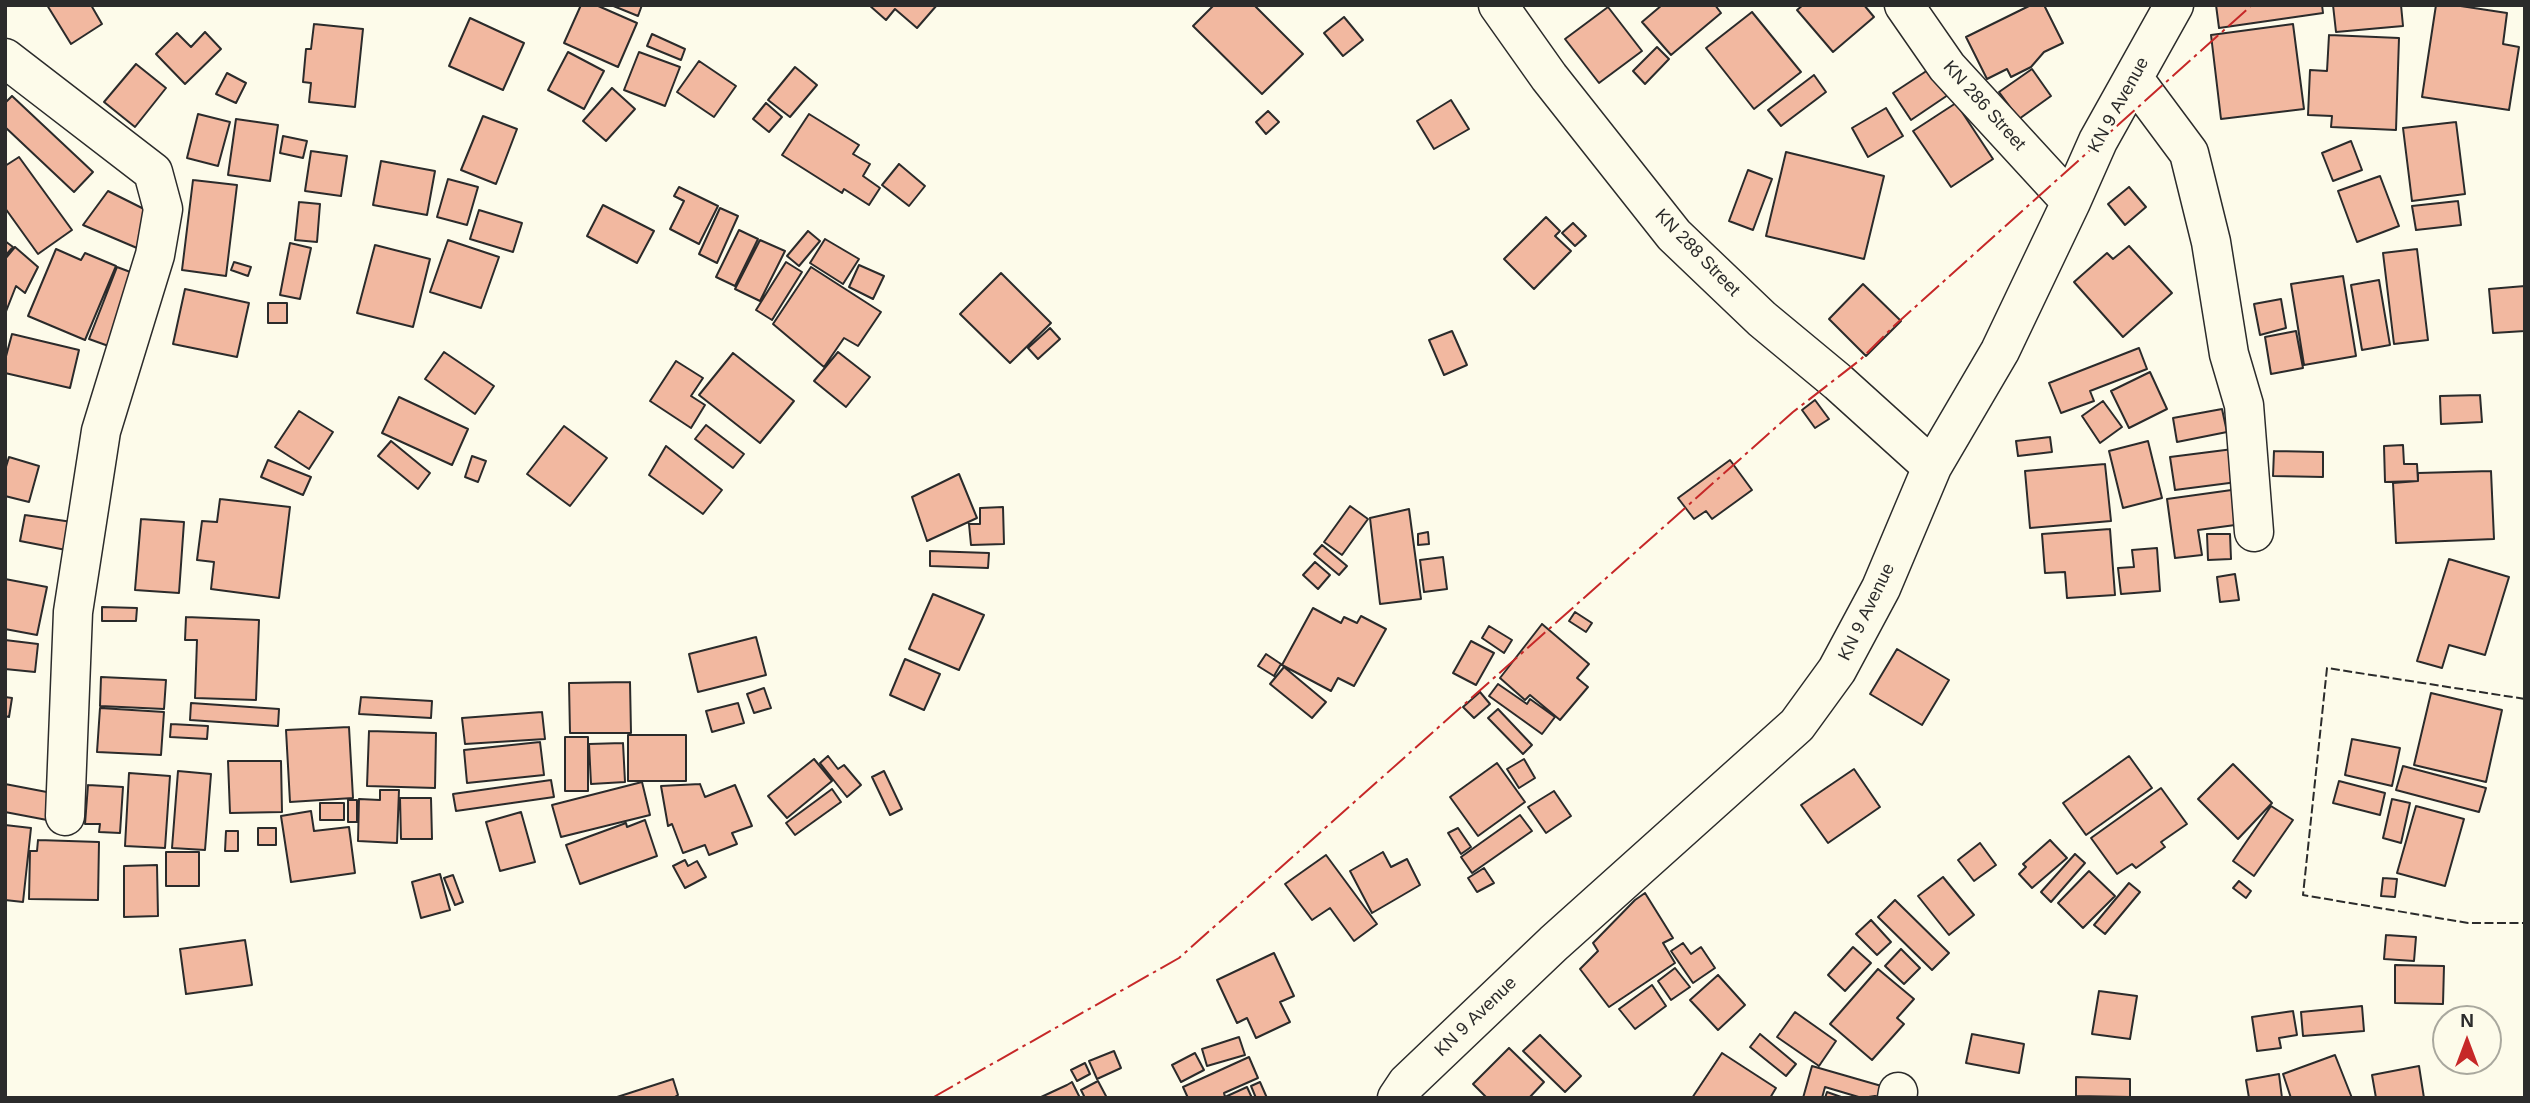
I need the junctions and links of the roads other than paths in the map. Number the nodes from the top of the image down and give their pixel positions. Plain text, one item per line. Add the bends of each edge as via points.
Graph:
1 (1497, 5) edge
2 (1904, 5) edge
3 (2174, 5) edge
4 (5, 58) edge
5 (2134, 79) junction
6 (2071, 202) junction
7 (1932, 467) junction
8 (2254, 532) dead end
9 (65, 816) dead end
10 (1397, 1098) edge

1 - 7 street, KN 288 Street via 1674,235 1762,319
2 - 6 street, KN 286 Street via 1947,67
3 - 5 street, KN 9 Avenue
4 - 9 street via 153,172 163,209 155,255 101,431 73,612
5 - 6 street, KN 9 Avenue via 2098,141
5 - 8 street via 2189,153 2211,242 2229,354 2244,405
6 - 7 street, KN 9 Avenue via 2000,351
7 - 10 street, KN 9 Avenue via 1881,588 1837,670 1797,725 1553,943 1407,1083

